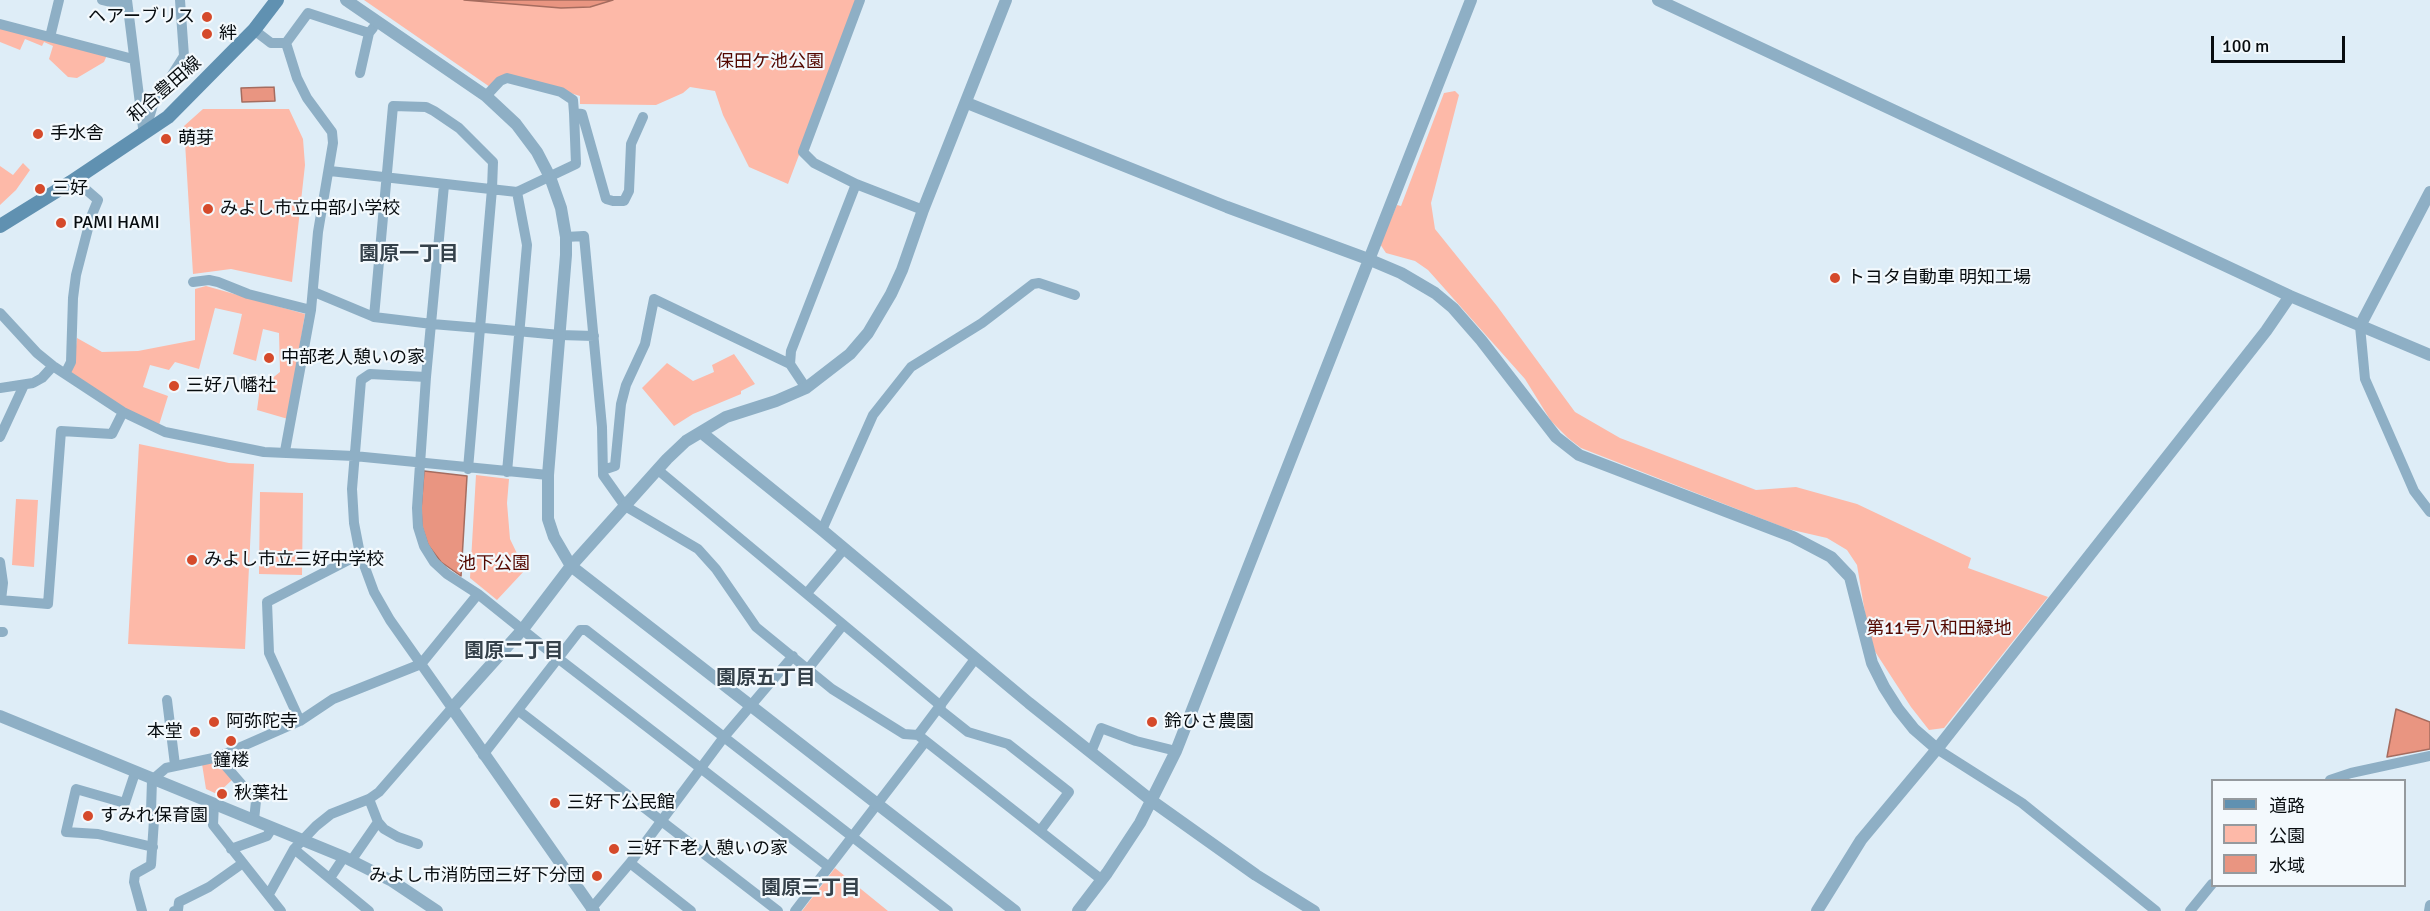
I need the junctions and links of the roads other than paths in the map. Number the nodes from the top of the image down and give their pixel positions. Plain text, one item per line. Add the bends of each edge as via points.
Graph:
1 (59, 0) edge
2 (102, 0) edge
3 (180, 0) edge
4 (276, 0) edge
5 (346, 0) edge
6 (860, 0) edge
7 (1006, 0) edge
8 (1471, 0) edge
9 (1658, 0) edge
10 (127, 3) edge
11 (0, 24) edge
12 (373, 28) junction
13 (254, 30) junction
14 (50, 37) junction
15 (286, 43) junction
16 (133, 59) junction
17 (360, 73) dead end
18 (486, 96) junction
19 (967, 103) junction
20 (574, 113) junction
21 (643, 117) dead end
22 (144, 134) junction
23 (330, 171) junction
24 (550, 177) junction
25 (386, 178) junction
26 (75, 180) junction
27 (856, 184) junction
28 (444, 185) junction
29 (492, 189) junction
30 (517, 192) junction
31 (2430, 192) edge
32 (923, 210) junction
33 (0, 226) edge
34 (566, 237) junction
35 (1368, 259) junction
36 (193, 282) dead end
37 (314, 292) junction
38 (1075, 295) dead end
39 (2290, 296) junction
40 (311, 310) junction
41 (3, 317) edge
42 (374, 317) junction
43 (432, 324) junction
44 (2360, 326) junction
45 (480, 328) junction
46 (0, 332) edge
47 (519, 332) junction
48 (560, 335) junction
49 (594, 336) junction
50 (2430, 356) edge
51 (790, 364) junction
52 (53, 366) junction
53 (65, 374) junction
54 (426, 377) junction
55 (24, 385) junction
56 (0, 388) edge
57 (806, 388) junction
58 (123, 412) junction
59 (702, 433) junction
60 (0, 437) edge
61 (285, 451) junction
62 (354, 456) junction
63 (420, 463) junction
64 (468, 469) junction
65 (603, 470) junction
66 (658, 470) junction
67 (507, 472) junction
68 (548, 476) junction
69 (625, 506) junction
70 (2430, 512) edge
71 (822, 530) junction
72 (844, 549) junction
73 (360, 554) junction
74 (0, 562) edge
75 (571, 566) junction
76 (807, 593) junction
77 (478, 594) junction
78 (1, 600) edge
79 (843, 625) junction
80 (523, 629) junction
81 (793, 656) junction
82 (559, 659) junction
83 (975, 659) junction
84 (421, 664) junction
85 (808, 669) junction
86 (167, 700) dead end
87 (752, 706) junction
88 (940, 707) junction
89 (452, 708) junction
90 (519, 711) junction
91 (0, 717) edge
92 (300, 721) junction
93 (724, 738) junction
94 (921, 739) junction
95 (1937, 749) junction
96 (1176, 751) junction
97 (1091, 752) junction
98 (483, 755) junction
99 (2430, 756) edge
100 (218, 758) junction
101 (175, 765) junction
102 (700, 769) junction
103 (135, 773) junction
104 (2333, 779) edge
105 (152, 780) junction
106 (369, 799) junction
107 (1152, 801) junction
108 (214, 803) junction
109 (877, 805) junction
110 (254, 820) junction
111 (662, 820) junction
112 (378, 822) junction
113 (272, 828) junction
114 (1040, 831) junction
115 (852, 837) junction
116 (303, 840) junction
117 (418, 844) dead end
118 (153, 847) junction
119 (231, 849) junction
120 (294, 849) junction
121 (348, 859) junction
122 (243, 862) junction
123 (630, 863) junction
124 (829, 867) junction
125 (330, 878) junction
126 (1102, 880) junction
127 (2211, 885) edge
128 (269, 894) junction
129 (2430, 904) edge
130 (593, 910) edge
131 (142, 911) edge
132 (174, 911) edge
133 (281, 911) edge
134 (369, 911) edge
135 (437, 911) edge
136 (691, 911) edge
137 (778, 911) edge
138 (795, 911) edge
139 (948, 911) edge
140 (1016, 911) edge
141 (1078, 911) edge
142 (1314, 911) edge
143 (1817, 911) edge
144 (2156, 911) edge
145 (2190, 911) edge
146 (2429, 911) edge

1 - 14 street
2 - 10 street
3 - 22 street via 184,56 153,105
4 - 13 main road, 和合豊田線
5 - 12 street
6 - 27 street via 803,152 814,163
7 - 19 street
8 - 35 street
9 - 39 street
10 - 16 street
11 - 14 street
12 - 15 street via 308,13
12 - 17 street
12 - 18 street
13 - 15 street via 272,43
13 - 22 main road, 和合豊田線 via 168,117
14 - 16 street
15 - 23 street via 297,78 332,132
16 - 22 street
18 - 20 street via 507,78 561,92 573,100
18 - 24 street via 516,124
19 - 32 street
19 - 35 street
20 - 21 street via 582,114 606,199 613,201 624,201 629,191 631,144
20 - 24 street via 576,165
22 - 26 main road, 和合豊田線
23 - 25 street
23 - 37 street via 318,232
24 - 30 street
24 - 34 street
25 - 28 street
25 - 29 street via 393,106 426,107 459,128 493,162
25 - 42 street
26 - 33 main road, 和合豊田線
26 - 53 street via 98,200 76,275 72,362
27 - 32 street
27 - 51 street via 791,351
28 - 29 street
28 - 43 street
29 - 30 street
29 - 45 street
30 - 47 street via 527,245
31 - 44 street
32 - 57 street via 902,270 880,315 850,354
34 - 48 street
34 - 49 street via 584,236
35 - 95 street via 1417,282 1453,308 1556,437 1579,455 1793,537 1831,557 1850,577 1872,663 1884,687 1914,729
35 - 96 street
36 - 40 street via 218,282
37 - 40 street
37 - 42 street
38 - 71 street via 1033,284 967,333 911,367 873,416
39 - 44 street
39 - 95 street
40 - 61 street
41 - 46 street
41 - 52 street
42 - 43 street
43 - 45 street
43 - 54 street
44 - 50 street
44 - 70 street via 2365,379 2414,491
45 - 47 street
45 - 64 street
47 - 48 street
47 - 67 street
48 - 49 street
48 - 68 street
49 - 65 street
51 - 57 street
51 - 65 street via 654,299 645,344 626,385 615,466
52 - 53 street
52 - 55 street via 42,378
53 - 58 street
54 - 62 street via 370,374 361,380
54 - 63 street
55 - 56 street
55 - 60 street
57 - 59 street via 726,417
58 - 61 street via 165,432 264,452
58 - 78 street via 112,434 62,431 48,604
59 - 66 street via 686,441
59 - 71 street
61 - 62 street
62 - 63 street
62 - 73 street via 354,523
63 - 64 street
63 - 77 street via 417,508 424,546 447,574
64 - 67 street
65 - 69 street
66 - 69 street
66 - 76 street
67 - 68 street
68 - 75 street via 548,519
69 - 75 street
69 - 81 street via 698,549 756,627
71 - 72 street
72 - 76 street
72 - 83 street
73 - 84 street via 374,592
73 - 92 street via 267,603 269,653
74 - 78 street
75 - 80 street
75 - 87 street
76 - 79 street
77 - 80 street
77 - 84 street
79 - 85 street
79 - 88 street
80 - 82 street
80 - 89 street
81 - 85 street
81 - 87 street
82 - 90 street
82 - 93 street via 580,630 586,630
82 - 102 street
83 - 88 street
83 - 97 street
84 - 89 street
84 - 92 street via 333,699
85 - 94 street via 904,734
86 - 101 street
87 - 93 street
87 - 109 street
88 - 94 street
88 - 114 street via 968,732 1008,744 1069,792
89 - 98 street
89 - 106 street via 385,786
90 - 98 street
90 - 111 street
91 - 103 street
92 - 100 street
93 - 102 street
93 - 115 street
94 - 109 street
94 - 114 street
95 - 143 street via 1861,840
95 - 144 street via 2022,803
96 - 97 street via 1101,728
96 - 107 street
97 - 107 street
98 - 130 street
99 - 104 street
100 - 101 street
100 - 110 street via 256,801
101 - 105 street
102 - 111 street
102 - 124 street
103 - 105 street
103 - 118 street via 125,803 76,789 66,832 98,834
105 - 108 street
105 - 118 street
106 - 112 street
106 - 116 street via 331,814
107 - 126 street
107 - 142 street
108 - 110 street
108 - 119 street via 213,825
109 - 115 street
109 - 140 street
110 - 113 street
111 - 123 street
111 - 137 street
112 - 117 street via 398,837
112 - 121 street
113 - 116 street
113 - 119 street via 267,836
114 - 126 street
115 - 124 street
115 - 139 street
116 - 120 street
116 - 121 street
118 - 131 street via 151,865 135,874
119 - 122 street
120 - 125 street
120 - 128 street
121 - 125 street
121 - 135 street via 392,881
122 - 128 street
122 - 132 street via 209,887 179,902 178,910
123 - 130 street
123 - 136 street
124 - 138 street
125 - 134 street
126 - 141 street
127 - 145 street
128 - 133 street
129 - 146 street

